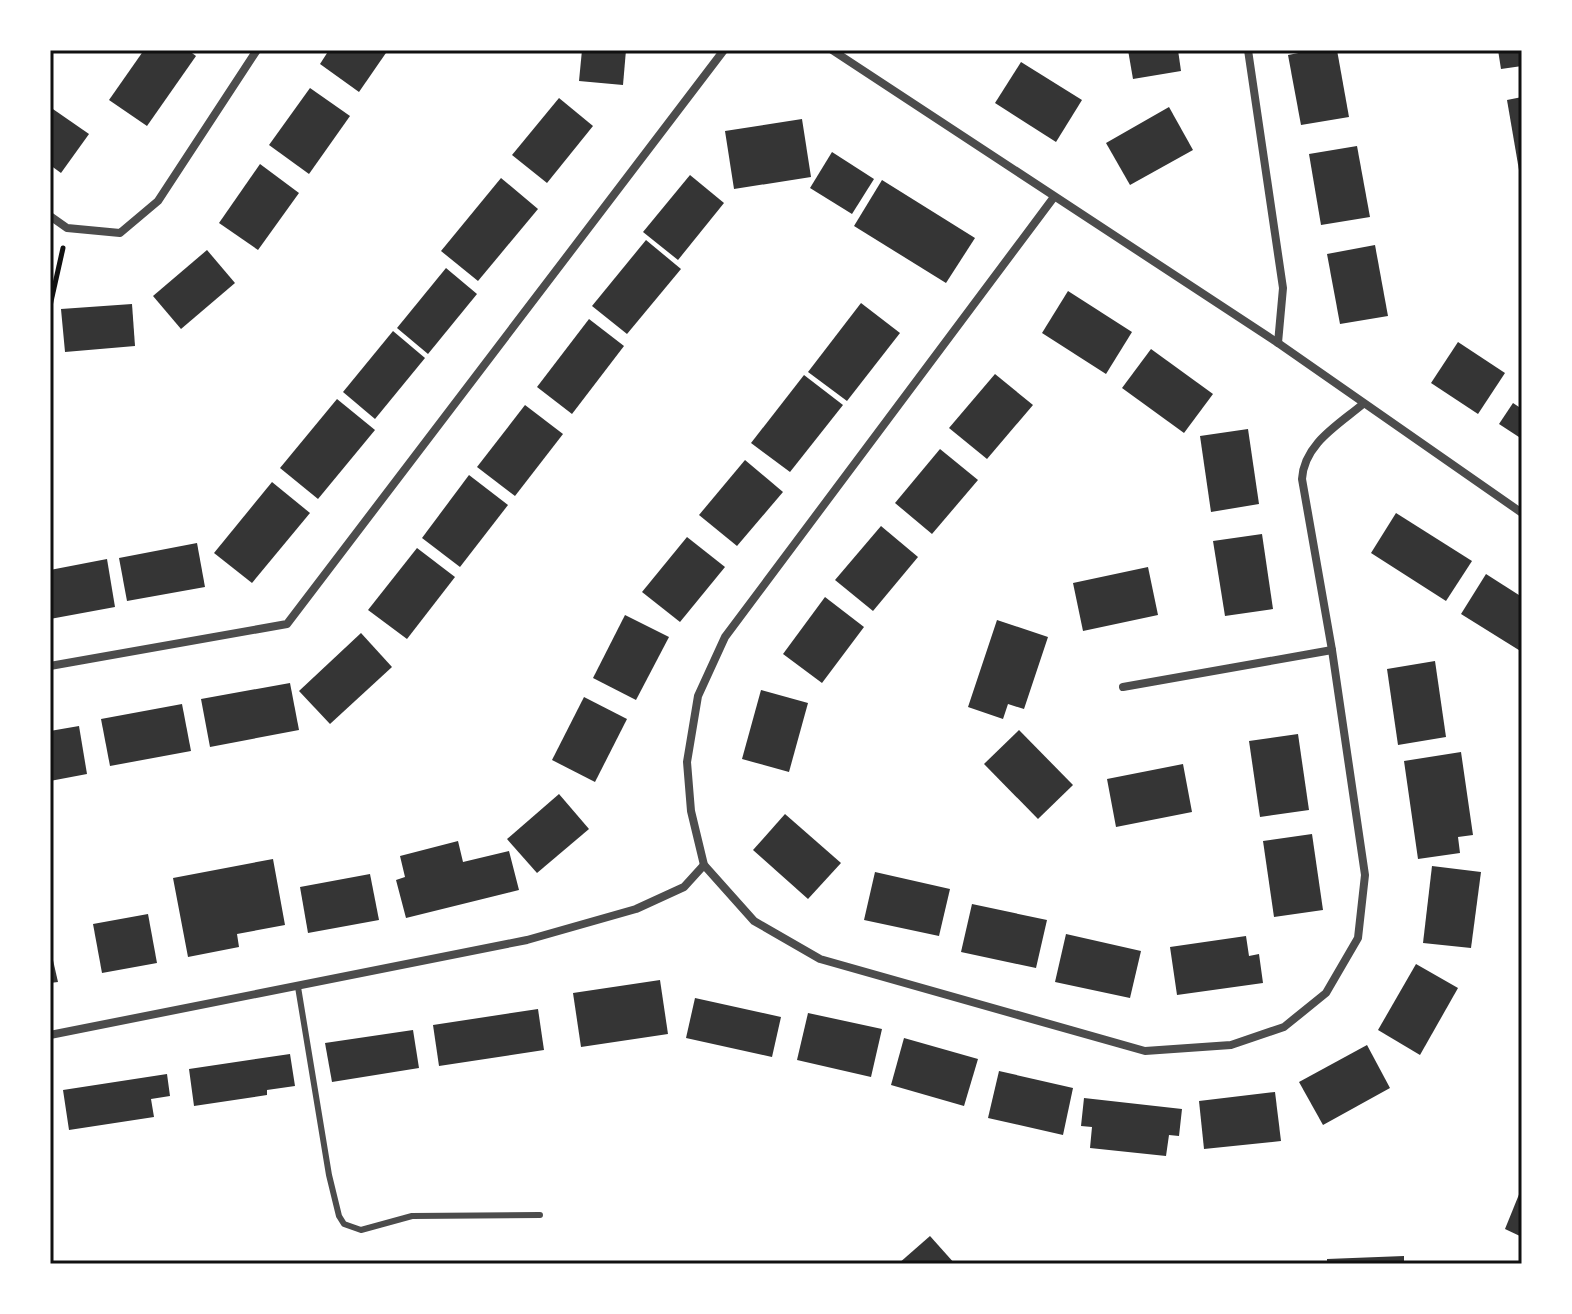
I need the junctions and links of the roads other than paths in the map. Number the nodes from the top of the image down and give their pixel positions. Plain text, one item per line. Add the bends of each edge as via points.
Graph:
1 (257, 50) edge
2 (724, 50) edge
3 (832, 50) edge
4 (1248, 50) edge
5 (1054, 197) junction
6 (50, 216) edge
7 (1278, 343) junction
8 (1363, 404) junction
9 (1522, 513) edge
10 (1332, 650) junction
11 (50, 666) edge
12 (1123, 687) dead end
13 (704, 865) junction
14 (298, 987) junction
15 (50, 1035) edge
16 (540, 1215) dead end

1 - 6 street via 158,201 120,233 67,228
2 - 11 street via 287,624
3 - 5 street
4 - 7 street via 1283,288
5 - 7 street
5 - 13 street via 725,637 698,696 687,762 691,811
7 - 8 street
8 - 9 street
8 - 10 street via 1314,445 1303,461
10 - 12 street
10 - 13 street via 1365,875 1358,938 1326,993 1284,1027 1231,1045 1145,1051 820,959 754,921
13 - 14 street via 684,887 636,909 527,940
14 - 15 street
14 - 16 lane via 329,1175 344,1224 361,1230 412,1216

